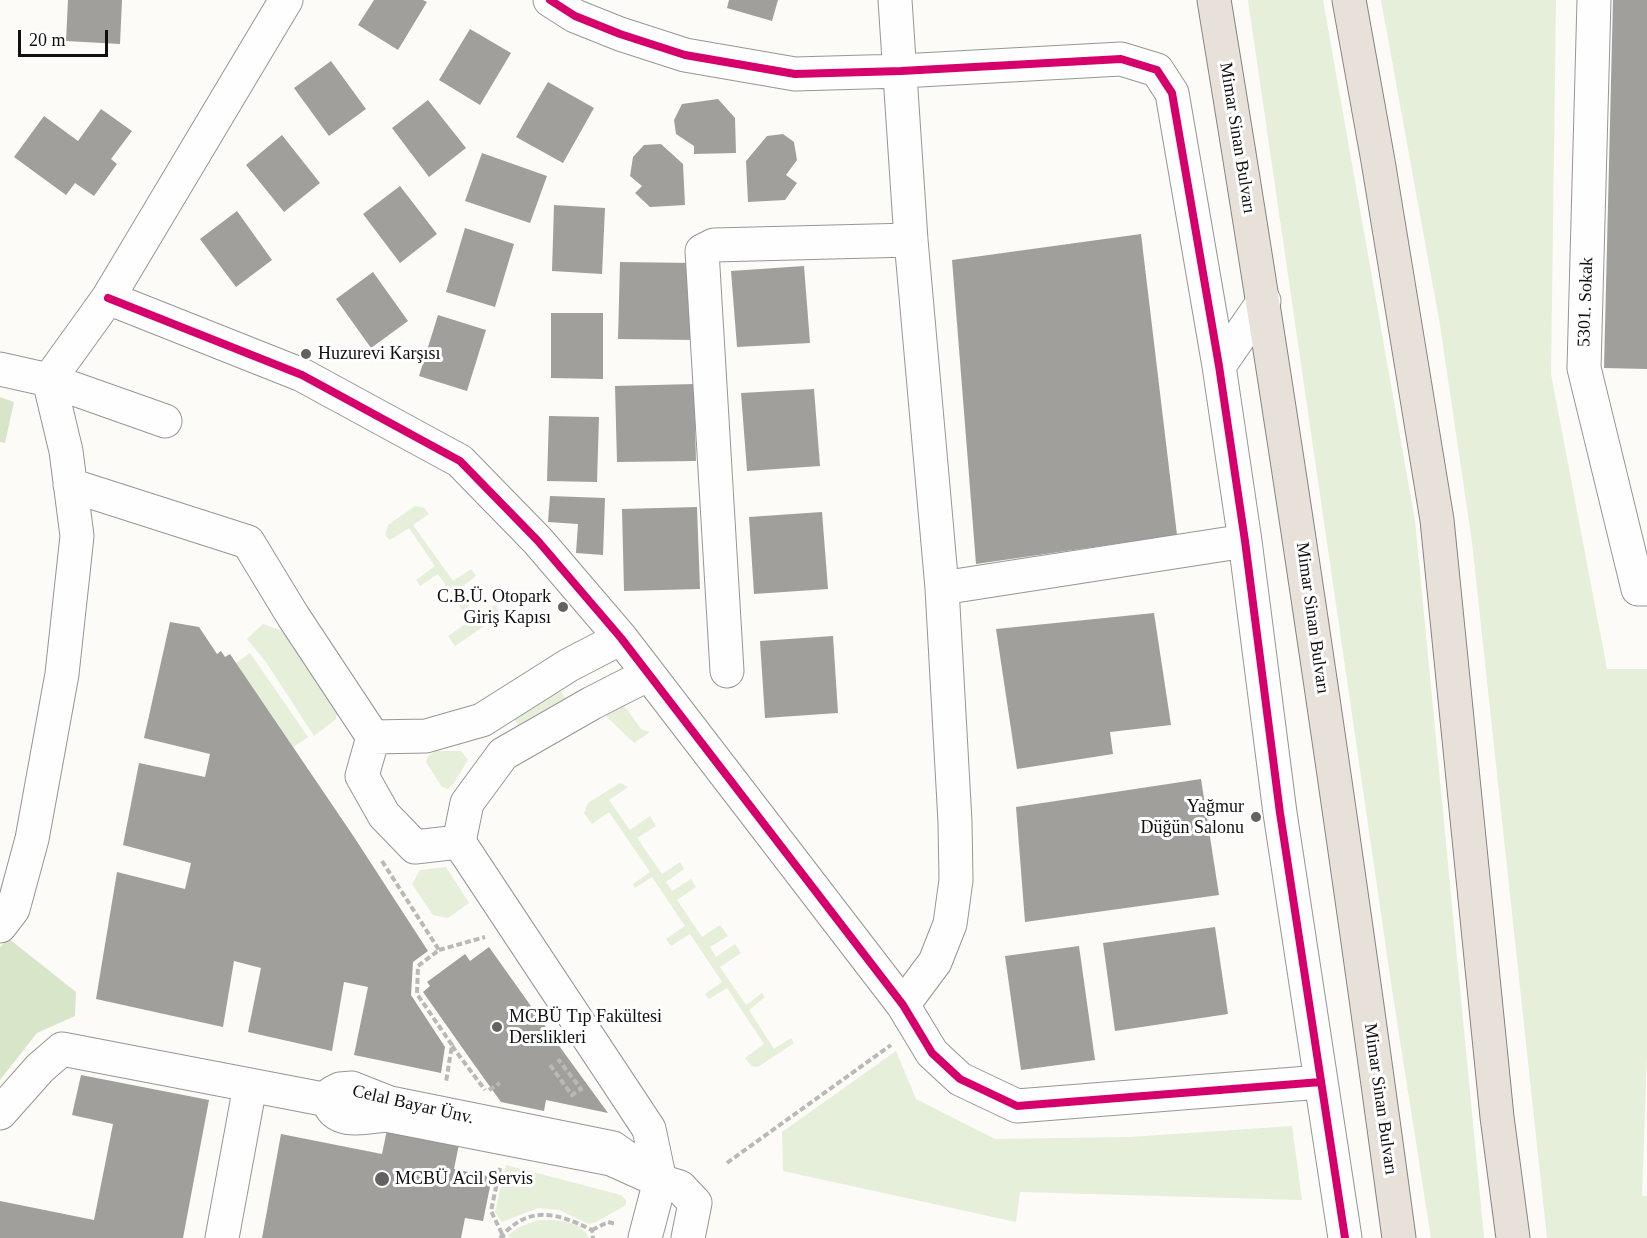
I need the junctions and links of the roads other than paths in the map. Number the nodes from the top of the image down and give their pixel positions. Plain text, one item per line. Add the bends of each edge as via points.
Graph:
1 (286, 0) edge
2 (550, 0) edge
3 (896, 0) edge
4 (1214, 0) edge
5 (1349, 0) edge
6 (1594, 0) edge
7 (901, 71) junction
8 (911, 240) junction
9 (108, 298) junction
10 (1264, 301) junction
11 (1219, 366) junction
12 (0, 369) edge
13 (49, 380) junction
14 (165, 421) dead end
15 (70, 485) junction
16 (1245, 541) junction
17 (942, 588) junction
18 (1647, 589) edge
19 (621, 638) junction
20 (569, 665) junction
21 (726, 671) dead end
22 (647, 675) junction
23 (592, 702) junction
24 (482, 720) junction
25 (373, 737) junction
26 (503, 754) junction
27 (459, 842) junction
28 (0, 926) edge
29 (910, 1016) junction
30 (1321, 1082) junction
31 (258, 1088) junction
32 (328, 1100) junction
33 (0, 1113) edge
34 (660, 1181) junction
35 (222, 1238) edge
36 (238, 1238) edge
37 (645, 1238) edge
38 (688, 1238) edge
39 (1345, 1238) edge
40 (1399, 1238) edge
41 (1513, 1238) edge

1 - 9 street
2 - 7 street via 575,16 685,55 795,74
3 - 7 street
4 - 10 highway, Mimar Sinan Bulvarı
5 - 41 highway via 1437,520 1497,1117
6 - 18 street, 5301. Sokak via 1584,368 1638,589
7 - 8 street
7 - 11 street via 1121,59 1156,70 1172,93
8 - 17 street
8 - 21 street via 714,245 702,251
9 - 13 street
9 - 19 street via 302,375 460,461 538,541
10 - 11 street
10 - 40 highway, Mimar Sinan Bulvarı
11 - 16 street
12 - 13 street
13 - 14 street
13 - 15 street
15 - 25 street via 248,542
15 - 28 street via 77,536 62,674 32,839 13,909
16 - 17 street
16 - 30 street via 1280,813
17 - 29 street via 956,880 950,924
19 - 20 street
19 - 22 street
20 - 23 street
20 - 24 street
22 - 23 street
22 - 29 street
23 - 26 street
24 - 25 street via 426,736
24 - 26 street
25 - 27 street via 362,776 384,815 415,847
26 - 27 street via 467,803
27 - 34 street via 649,1129
29 - 30 street via 932,1053 960,1079 1017,1106
30 - 39 street
31 - 32 street
31 - 33 street via 62,1049
31 - 35 street
31 - 36 street
32 - 34 street, Celal Bayar Ünv. via 338,1115 386,1115 506,1137 611,1159
32 - 34 street, Celal Bayar Ünv. via 340,1089 352,1088 390,1103 613,1148
34 - 37 street
34 - 38 street, Celal Bayar Ünv. via 680,1187 695,1203

